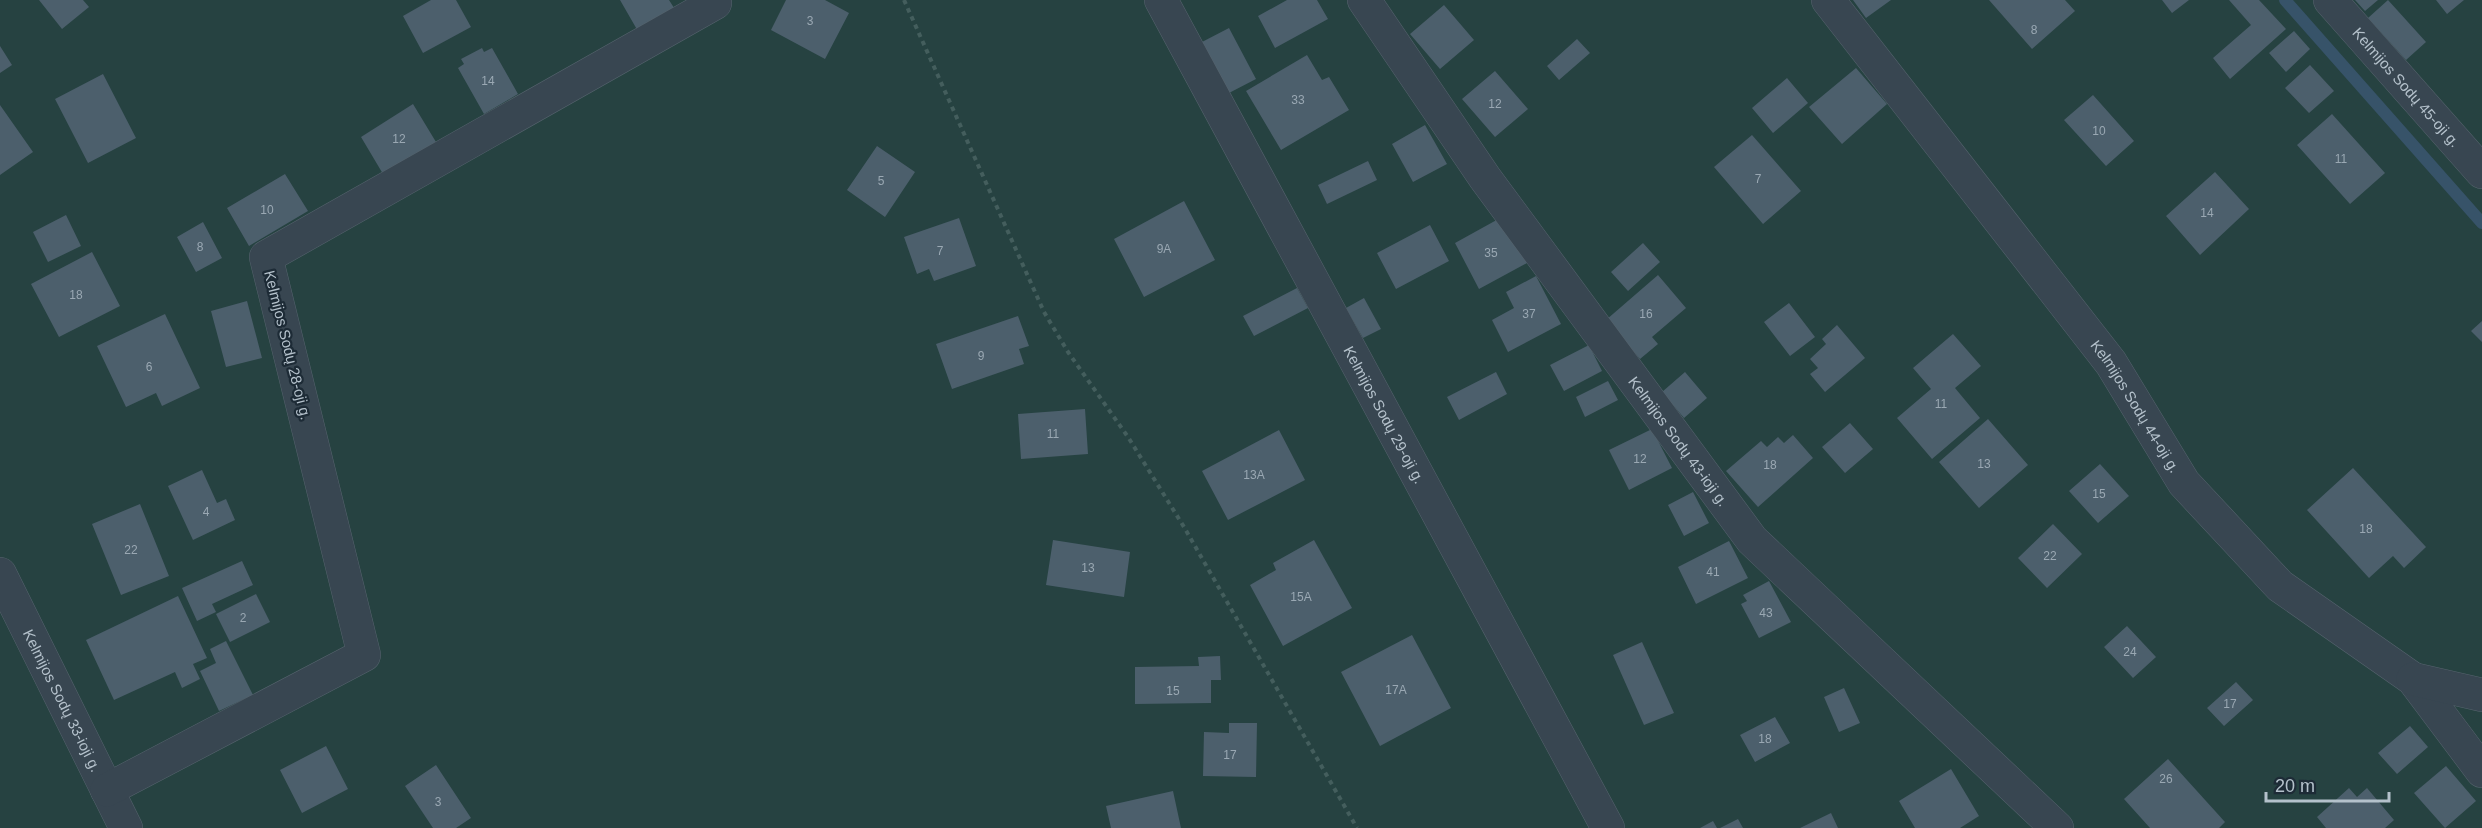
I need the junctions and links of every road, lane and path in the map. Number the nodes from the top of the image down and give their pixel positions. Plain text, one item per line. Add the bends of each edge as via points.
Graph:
1 (714, 0) edge
2 (904, 0) edge
3 (1161, 0) edge
4 (1364, 0) edge
5 (1828, 0) edge
6 (2330, 0) edge
7 (2482, 172) edge
8 (0, 574) edge
9 (2413, 679) junction
10 (2482, 695) edge
11 (2482, 771) edge
12 (107, 790) junction
13 (126, 828) edge
14 (1357, 828) edge
15 (1608, 828) edge
16 (2057, 828) edge

1 - 12 street, Kelmijos Sodų 28-oji g. via 715,3 266,257 364,655
2 - 14 path via 1044,312 1184,527
3 - 15 street, Kelmijos Sodų 29-oji g.
4 - 16 street, Kelmijos Sodų 43-ioji g. via 1485,178 1752,540
5 - 9 street, Kelmijos Sodų 44-oji g. via 2111,363 2184,483 2280,586
6 - 7 street, Kelmijos Sodų 45-oji g.
8 - 12 street, Kelmijos Sodų 33-ioji g.
9 - 10 street
9 - 11 street, Kelmijos Sodų 44-oji g.
12 - 13 street, Kelmijos Sodų 33-ioji g.

